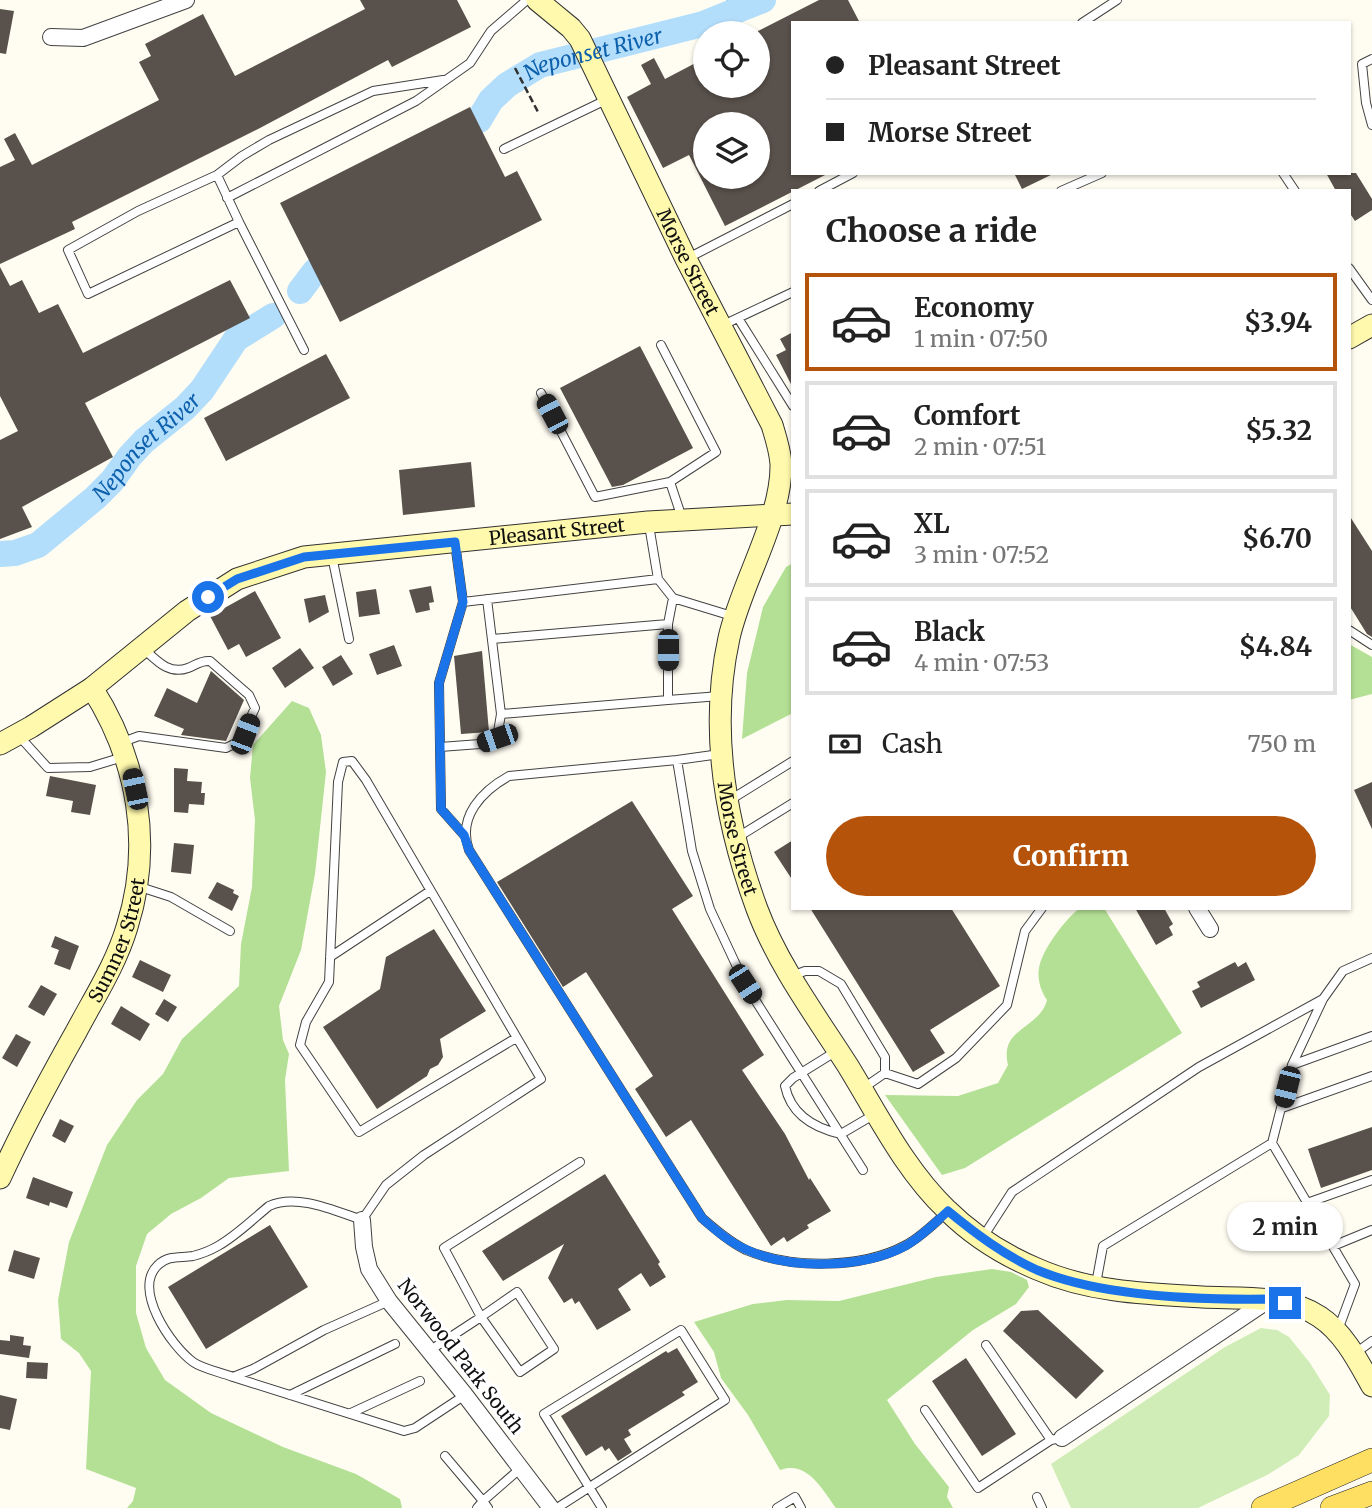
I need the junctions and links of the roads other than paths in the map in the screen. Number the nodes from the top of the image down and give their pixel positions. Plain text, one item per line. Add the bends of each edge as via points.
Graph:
1 (186, 0) edge
2 (527, 0) edge
3 (537, 0) edge
4 (1117, 0) edge
5 (1085, 21) edge
6 (51, 37) dead end
7 (1372, 60) edge
8 (443, 80) junction
9 (608, 99) junction
10 (1372, 124) edge
11 (504, 149) dead end
12 (217, 175) junction
13 (849, 175) edge
14 (1097, 175) edge
15 (822, 189) edge
16 (1066, 189) edge
17 (227, 198) junction
18 (791, 205) edge
19 (239, 222) junction
20 (686, 259) junction
21 (1351, 271) edge
22 (791, 293) edge
23 (1372, 300) edge
24 (729, 322) junction
25 (1372, 325) edge
26 (1351, 337) edge
27 (660, 345) dead end
28 (304, 350) dead end
29 (541, 393) dead end
30 (791, 404) edge
31 (670, 482) junction
32 (783, 514) edge
33 (683, 521) junction
34 (648, 522) junction
35 (455, 542) junction
36 (332, 556) junction
37 (658, 579) junction
38 (673, 598) junction
39 (487, 599) junction
40 (463, 602) junction
41 (734, 617) junction
42 (668, 624) junction
43 (1351, 631) edge
44 (349, 639) dead end
45 (492, 639) junction
46 (1372, 645) edge
47 (141, 647) junction
48 (92, 688) junction
49 (721, 695) junction
50 (668, 700) junction
51 (501, 714) junction
52 (9, 739) edge
53 (440, 747) junction
54 (123, 749) junction
55 (720, 754) junction
56 (677, 761) junction
57 (791, 762) edge
58 (727, 801) junction
59 (791, 804) edge
60 (464, 835) junction
61 (735, 838) junction
62 (137, 886) junction
63 (430, 891) junction
64 (1041, 910) edge
65 (1199, 910) edge
66 (1210, 929) dead end
67 (230, 931) dead end
68 (330, 957) junction
69 (1372, 958) edge
70 (792, 976) junction
71 (1323, 999) junction
72 (1372, 1036) edge
73 (516, 1038) junction
74 (838, 1050) junction
75 (1292, 1065) junction
76 (802, 1072) junction
77 (885, 1073) junction
78 (1372, 1076) edge
79 (862, 1089) junction
80 (1282, 1108) junction
81 (877, 1113) junction
82 (841, 1134) junction
83 (1272, 1143) junction
84 (580, 1162) dead end
85 (863, 1170) dead end
86 (0, 1178) edge
87 (1372, 1180) edge
88 (1307, 1203) junction
89 (948, 1211) junction
90 (362, 1220) junction
91 (1372, 1230) edge
92 (982, 1239) junction
93 (1333, 1246) junction
94 (1096, 1287) junction
95 (1270, 1299) junction
96 (389, 1301) junction
97 (481, 1317) junction
98 (1337, 1333) junction
99 (1372, 1341) edge
100 (395, 1345) dead end
101 (986, 1345) dead end
102 (429, 1350) junction
103 (1354, 1354) junction
104 (233, 1377) junction
105 (419, 1381) dead end
106 (1372, 1385) edge
107 (290, 1395) junction
108 (465, 1395) junction
109 (925, 1410) dead end
110 (351, 1413) junction
111 (1056, 1439) junction
112 (445, 1456) dead end
113 (1372, 1460) edge
114 (522, 1467) junction
115 (590, 1487) junction
116 (1372, 1493) edge
117 (1037, 1497) dead end
118 (483, 1506) edge
119 (551, 1508) edge
120 (557, 1508) edge
121 (602, 1508) edge
122 (777, 1508) edge
123 (801, 1508) edge
124 (1042, 1508) edge
125 (1263, 1508) edge
126 (1332, 1508) edge

1 - 6 street via 83,38
2 - 8 lane via 491,31 470,63
3 - 9 street, Morse Street via 580,39
4 - 5 lane
7 - 10 lane via 1362,64
8 - 12 lane via 373,91 269,140
8 - 17 lane via 416,101
9 - 11 lane
9 - 20 street, Morse Street
12 - 17 lane
12 - 19 lane via 68,250 88,294
13 - 15 lane
14 - 16 lane
17 - 19 lane
18 - 20 lane
19 - 28 lane
20 - 24 street, Morse Street
21 - 23 lane
22 - 24 lane
24 - 30 lane
24 - 32 street, Morse Street via 779,449
25 - 26 street
27 - 31 lane via 716,452
29 - 31 lane via 595,497
31 - 33 lane
32 - 33 street, Pleasant Street
32 - 41 street, Morse Street
33 - 34 street, Pleasant Street
34 - 35 street, Pleasant Street
34 - 37 lane
35 - 36 street, Pleasant Street
35 - 40 lane
36 - 44 lane
36 - 47 street, Pleasant Street via 304,557 237,579
37 - 38 lane
37 - 39 lane
38 - 41 lane
38 - 42 lane
39 - 40 lane
39 - 45 lane
40 - 53 lane via 439,683
41 - 49 street, Morse Street
42 - 45 lane
42 - 50 lane
43 - 46 lane
45 - 51 lane
47 - 48 street, Pleasant Street
47 - 54 lane via 172,670 210,661 249,695 255,708 240,741 226,748 139,736
48 - 52 street, Pleasant Street
48 - 54 street, Sumner Street
49 - 50 lane
49 - 55 street, Morse Street
50 - 51 lane
51 - 53 lane via 497,738
52 - 54 lane via 48,768 90,767
53 - 60 lane via 441,809
54 - 62 street, Sumner Street via 139,811
55 - 56 lane
55 - 58 street, Morse Street
56 - 60 lane via 509,776 478,802
56 - 76 lane via 692,851 710,909 745,984
57 - 58 lane
58 - 61 street, Morse Street
59 - 61 lane
60 - 89 lane via 469,850 702,1218 721,1235 745,1249 798,1264 857,1261 907,1245
61 - 70 street, Morse Street via 759,913
62 - 67 lane via 171,897
62 - 86 street, Sumner Street via 127,927 108,972
63 - 68 lane
63 - 68 lane via 366,780 352,761 343,762 338,782
63 - 73 lane
64 - 77 lane via 1025,931 1007,1004 999,1013 956,1058 918,1084
65 - 66 street
68 - 73 lane via 328,982 306,1022 300,1045 359,1132
69 - 71 lane via 1343,971
70 - 74 street, Morse Street
70 - 77 lane via 819,971 841,984 885,1057
71 - 75 lane
71 - 92 lane via 1199,1067 1012,1192
72 - 75 lane
73 - 90 lane via 541,1079 424,1155 386,1185
74 - 76 lane
74 - 79 street, Morse Street
75 - 80 lane
76 - 82 lane
76 - 82 lane via 785,1086 792,1104 810,1123
77 - 79 lane
78 - 80 lane
79 - 81 street, Morse Street
80 - 83 lane
81 - 82 lane
81 - 89 street, Morse Street via 911,1168
82 - 85 lane
83 - 88 lane
83 - 94 lane via 1102,1246
84 - 97 lane via 444,1248
87 - 88 lane
88 - 93 lane
89 - 92 street, Morse Street
90 - 96 street, Norwood Park South via 369,1269
90 - 104 lane via 301,1203 279,1202 219,1245 166,1259 153,1270 148,1285 156,1316 182,1352 194,1363
91 - 93 lane
92 - 94 street, Morse Street via 1038,1270
93 - 98 lane via 1355,1284
94 - 95 street, Morse Street
95 - 98 street, Morse Street via 1300,1306
95 - 111 street
96 - 102 street, Norwood Park South
96 - 104 lane
97 - 97 lane via 517,1292 555,1349 520,1373
97 - 102 lane
98 - 103 street, Morse Street
99 - 103 lane
100 - 107 lane
101 - 111 lane
102 - 108 street, Norwood Park South
103 - 106 street, Morse Street
104 - 107 lane
105 - 110 lane
107 - 110 lane
108 - 110 lane via 404,1431
108 - 114 street, Norwood Park South
109 - 111 lane via 978,1488
112 - 118 lane
113 - 125 main road
114 - 118 lane
114 - 119 street, Norwood Park South
115 - 115 lane via 725,1400 681,1330 544,1414
115 - 120 lane
115 - 121 lane
116 - 126 main road
117 - 124 lane
122 - 123 lane via 795,1497

